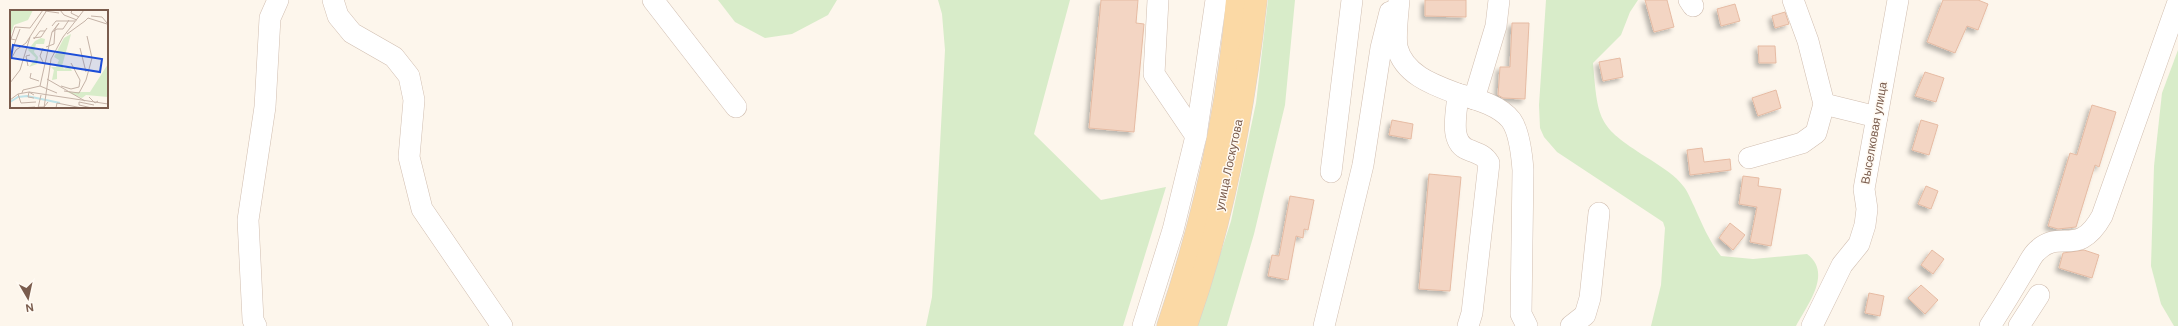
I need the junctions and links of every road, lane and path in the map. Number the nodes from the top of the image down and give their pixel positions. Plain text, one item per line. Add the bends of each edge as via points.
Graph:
1 (278, 0) edge
2 (333, 0) edge
3 (654, 0) edge
4 (1158, 0) edge
5 (1216, 0) edge
6 (1237, 0) edge
7 (1256, 0) edge
8 (1352, 0) edge
9 (1393, 0) edge
10 (1399, 0) edge
11 (1499, 0) edge
12 (1793, 0) edge
13 (1898, 0) edge
14 (2178, 2) edge
15 (1466, 97) junction
16 (1824, 104) junction
17 (736, 107) dead end
18 (1877, 117) junction
19 (1196, 136) junction
20 (1749, 158) dead end
21 (1330, 172) dead end
22 (1599, 213) dead end
23 (2039, 295) dead end
24 (256, 326) edge
25 (502, 326) edge
26 (1143, 326) edge
27 (1168, 326) edge
28 (1186, 326) edge
29 (1324, 326) edge
30 (1468, 326) edge
31 (1527, 326) edge
32 (1571, 326) edge
33 (1812, 326) edge
34 (1990, 326) edge
35 (2018, 326) edge

1 - 24 street via 270,18 265,107 248,220 253,320
2 - 25 street via 338,16 352,33 394,57 410,76 414,100 409,157 422,209
3 - 17 street
4 - 19 street via 1154,74
5 - 19 street
6 - 27 main road, улица Лоскутова via 1227,90 1218,142 1196,235
7 - 28 main road, улица Лоскутова via 1250,56 1224,194
8 - 21 street
9 - 29 street via 1381,48 1363,165
10 - 15 street via 1397,46 1407,65 1427,82
11 - 15 street via 1496,26
12 - 16 street via 1808,41
13 - 18 street, Выселковая улица
14 - 34 street via 2102,216 2094,230 2083,239 2074,242 2048,242 2036,251
15 - 30 street via 1456,138 1462,148 1485,156 1489,163
15 - 31 street via 1503,113 1511,120 1522,152 1524,170 1521,314
16 - 18 street
16 - 20 street via 1816,133 1802,143
18 - 33 street, Выселковая улица via 1864,189 1867,208 1865,225 1859,244 1842,265
19 - 26 street via 1173,230
22 - 32 street via 1590,298 1585,315
23 - 35 street

